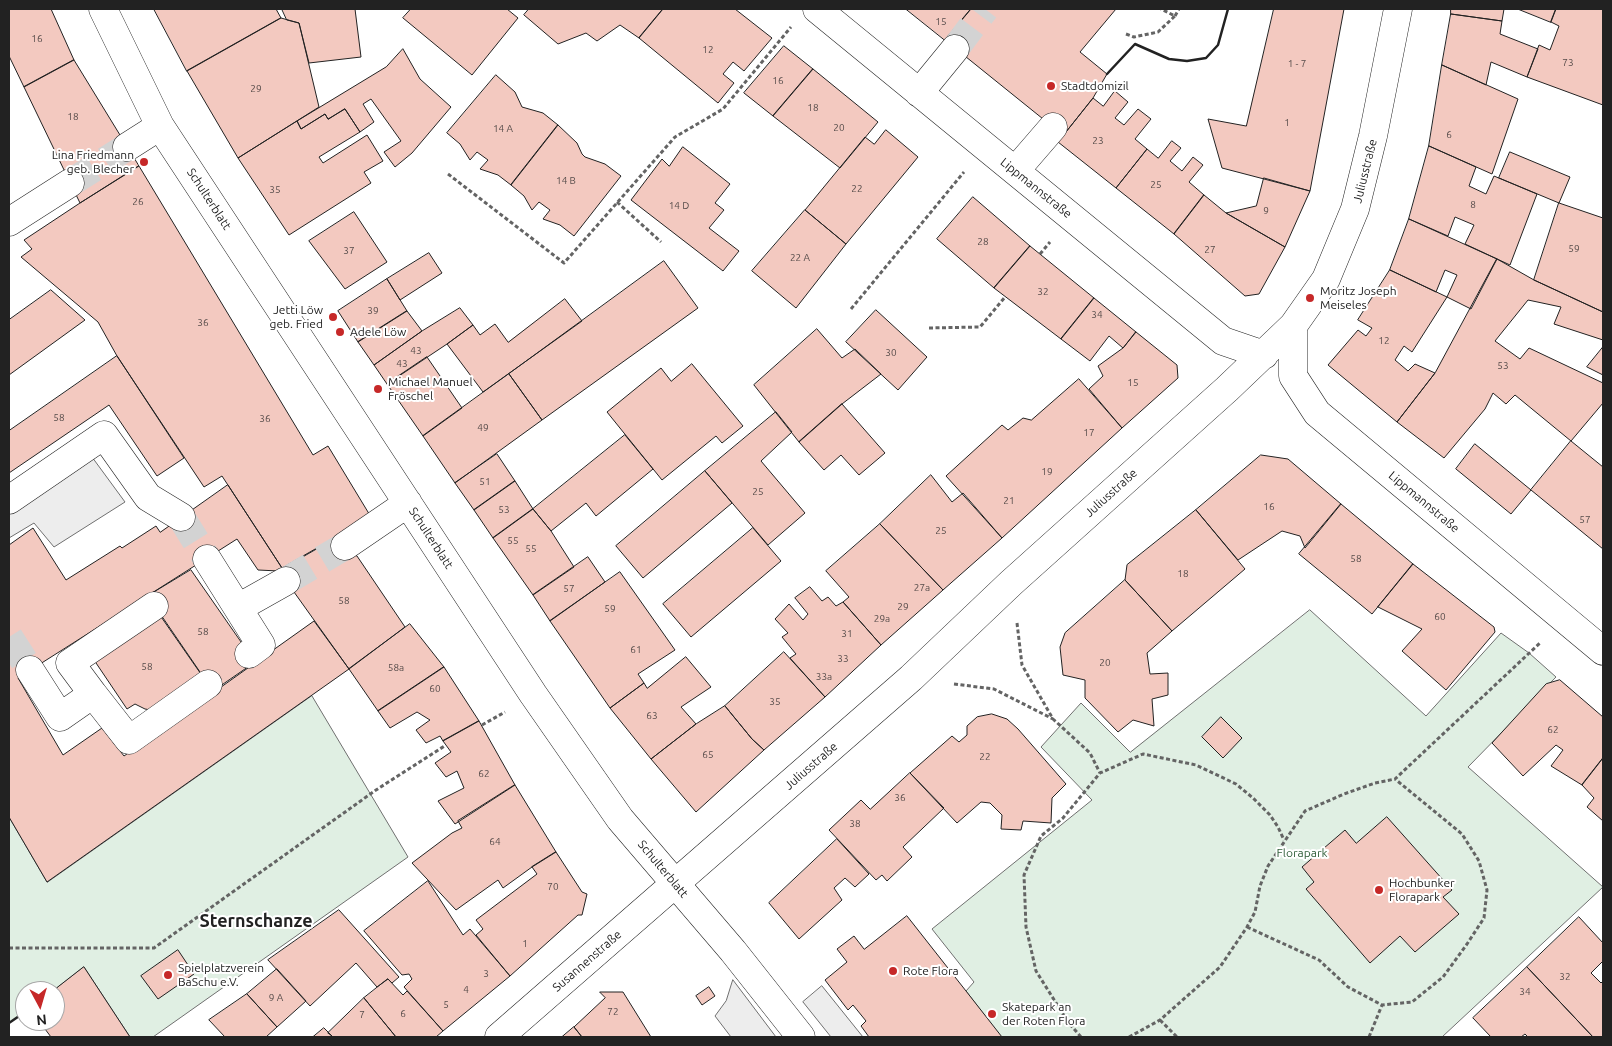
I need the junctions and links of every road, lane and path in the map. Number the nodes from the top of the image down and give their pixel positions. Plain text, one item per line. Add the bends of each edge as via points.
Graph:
1 (103, 9) edge
2 (816, 9) edge
3 (1161, 9) edge
4 (1179, 9) edge
5 (1398, 9) edge
6 (1175, 16) junction
7 (793, 24) dead end
8 (1126, 34) dead end
9 (956, 49) tunnel mouth
10 (920, 93) junction
11 (160, 126) junction
12 (1053, 127) dead end
13 (985, 146) junction
14 (127, 147) tunnel mouth
15 (1015, 170) junction
16 (448, 174) dead end
17 (70, 183) tunnel mouth
18 (617, 202) junction
19 (9, 222) edge
20 (661, 242) dead end
21 (1005, 297) dead end
22 (851, 309) dead end
23 (1293, 326) junction
24 (929, 328) dead end
25 (1264, 355) junction
26 (9, 500) edge
27 (408, 503) junction
28 (181, 518) tunnel mouth
29 (345, 546) tunnel mouth
30 (207, 559) tunnel mouth
31 (286, 581) tunnel mouth
32 (1011, 582) junction
33 (154, 606) dead end
34 (238, 608) junction
35 (1565, 619) junction
36 (1603, 650) edge
37 (249, 654) dead end
38 (30, 670) tunnel mouth
39 (208, 684) dead end
40 (994, 689) dead end
41 (93, 694) junction
42 (1053, 719) junction
43 (446, 745) dead end
44 (1100, 773) junction
45 (1395, 779) junction
46 (1284, 841) junction
47 (676, 885) junction
48 (1247, 927) junction
49 (9, 948) edge
50 (1382, 1005) junction
51 (1160, 1020) junction
52 (499, 1037) edge
53 (801, 1037) edge
54 (1081, 1037) edge
55 (1128, 1037) edge
56 (1177, 1037) edge
57 (1369, 1037) edge

1 - 11 street, Schulterblatt
2 - 10 street, Lippmannstraße
3 - 6 path
4 - 6 path
5 - 23 street, Juliusstraße via 1355,209 1326,279
6 - 8 path via 1158,32 1134,37
7 - 18 path via 723,109 675,137
9 - 10 street
10 - 13 street, Lippmannstraße
11 - 14 street
11 - 27 street, Schulterblatt
12 - 15 street
13 - 15 street, Lippmannstraße
13 - 22 path
15 - 25 street, Lippmannstraße via 1223,341
16 - 18 path via 564,263
17 - 19 street
18 - 20 path
21 - 24 path via 980,327
23 - 25 street, Juliusstraße
23 - 35 street, Lippmannstraße via 1293,376 1317,413
25 - 32 street, Juliusstraße
26 - 28 street via 104,436 148,497
27 - 29 street
27 - 47 street, Schulterblatt via 533,694 620,819
30 - 34 street
31 - 34 street
32 - 42 path via 1022,665
32 - 47 street, Juliusstraße via 911,678
33 - 41 street via 70,663
34 - 37 street via 261,645
35 - 36 street, Lippmannstraße
35 - 45 path
38 - 41 street via 60,717
39 - 41 street via 129,740
40 - 42 path
42 - 44 path via 1090,753
43 - 49 path via 376,790 154,948
44 - 46 path via 1143,754 1196,765 1236,784 1262,805
44 - 54 path via 1063,818 1041,836 1024,875 1026,927 1036,971
45 - 46 path via 1374,783 1305,811
45 - 50 path via 1462,834 1479,861 1487,890 1484,918 1443,977 1412,1002
46 - 48 path via 1268,866 1255,912
47 - 52 street, Susannenstraße
47 - 53 street, Schulterblatt
48 - 50 path via 1319,960 1348,987
48 - 51 path via 1220,967
50 - 57 path
51 - 55 path
51 - 56 path

